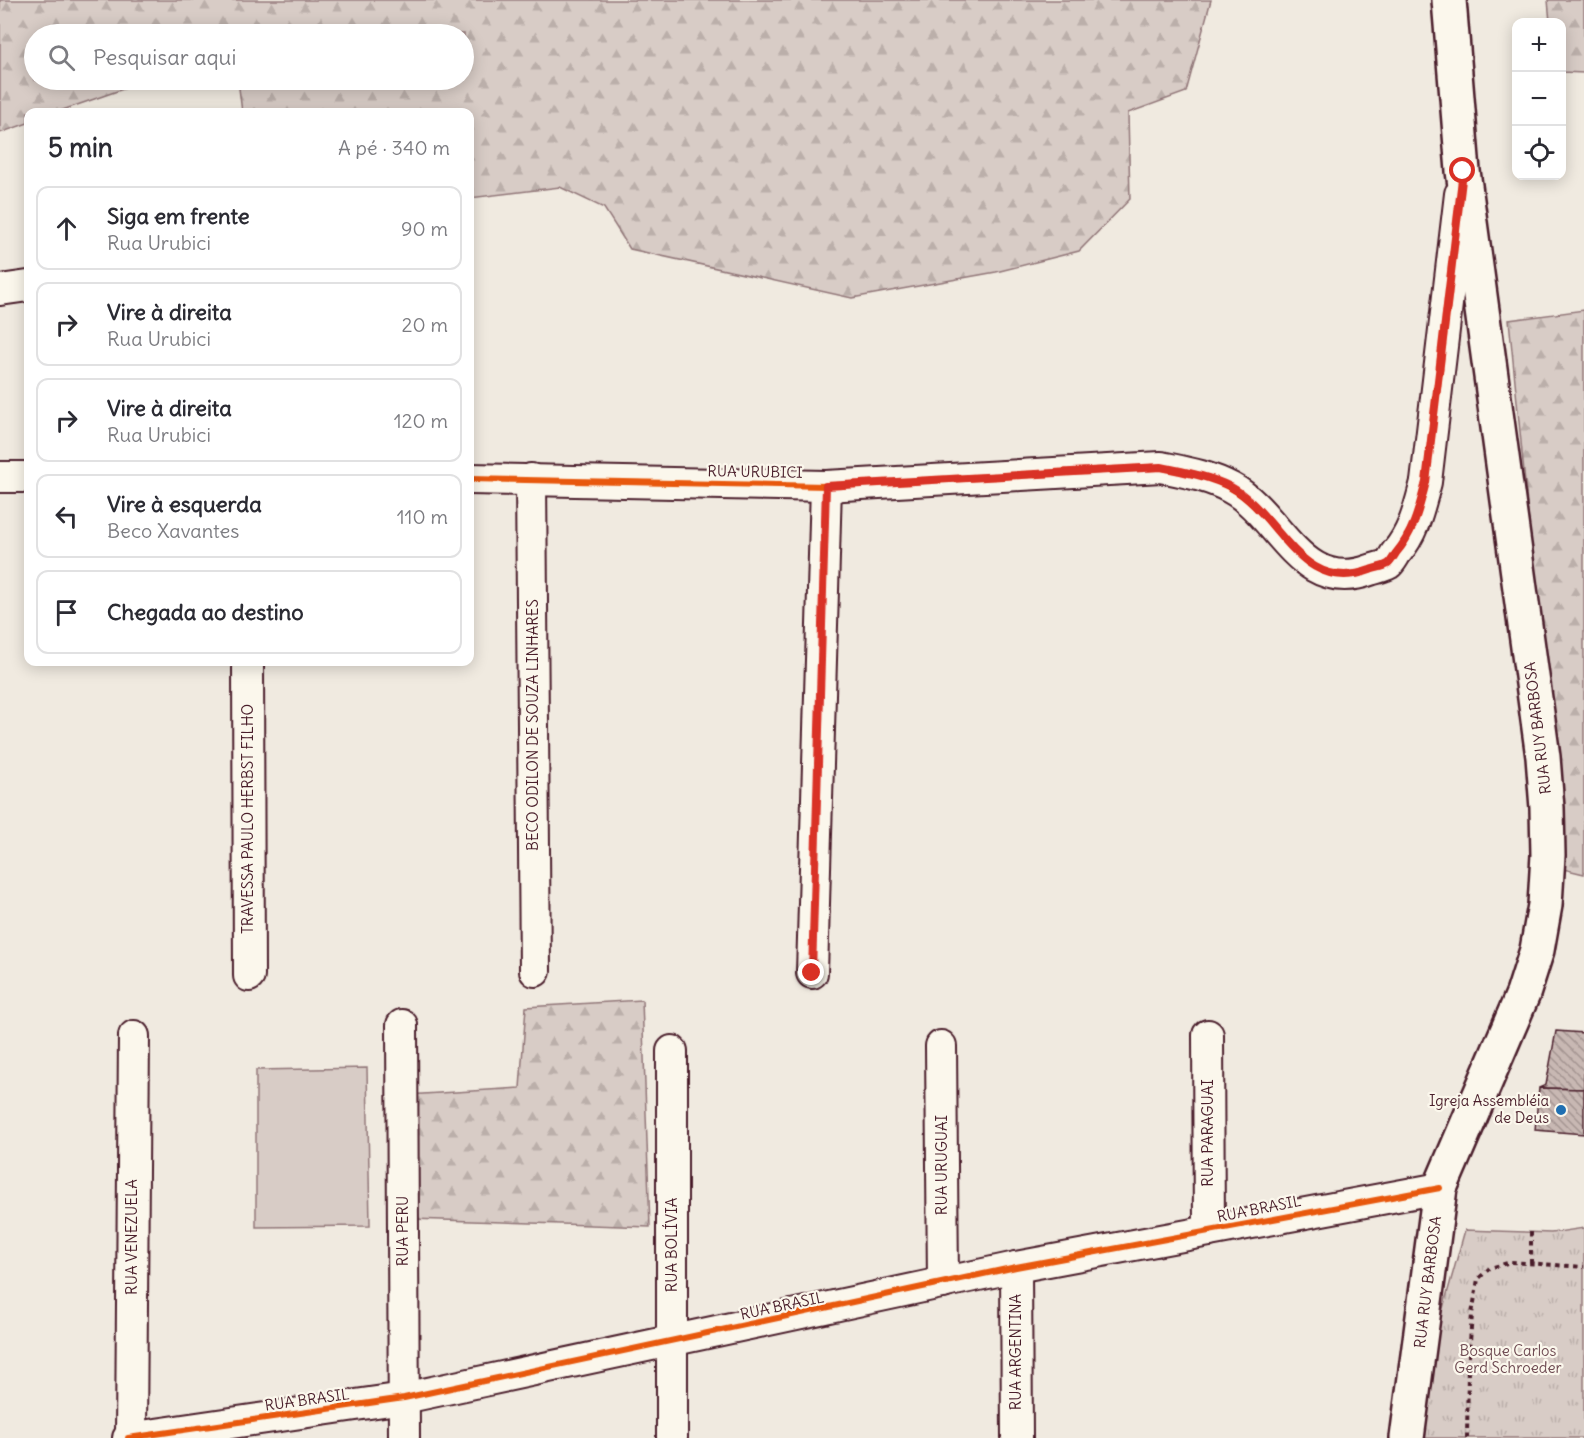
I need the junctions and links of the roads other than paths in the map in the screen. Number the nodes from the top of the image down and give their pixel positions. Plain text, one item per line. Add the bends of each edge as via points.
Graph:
1 (1449, 0) edge
2 (1463, 171) junction
3 (24, 287) edge
4 (0, 290) edge
5 (0, 477) edge
6 (24, 477) edge
7 (474, 479) edge
8 (531, 479) junction
9 (826, 486) junction
10 (248, 666) edge
11 (535, 971) dead end
12 (812, 973) dead end
13 (249, 976) dead end
14 (402, 1024) dead end
15 (1208, 1035) dead end
16 (134, 1036) dead end
17 (941, 1046) dead end
18 (672, 1051) dead end
19 (1440, 1188) junction
20 (1209, 1231) junction
21 (1016, 1267) junction
22 (943, 1283) junction
23 (672, 1341) junction
24 (404, 1398) junction
25 (130, 1438) edge
26 (404, 1438) edge
27 (672, 1438) edge
28 (1017, 1438) edge
29 (1407, 1438) edge

1 - 2 main road, RUA RUY BARBOSA
2 - 9 street, RUA URUBICI via 1426,482 1407,540 1388,564 1354,576 1324,572 1302,557 1258,509 1232,488 1202,475 1161,467
2 - 19 main road, RUA RUY BARBOSA via 1543,757 1548,855 1537,950 1523,994
3 - 4 street
5 - 6 street
7 - 8 street, RUA URUBICI
8 - 9 street, RUA URUBICI
8 - 11 street, BECO ODILON DE SOUZA LINHARES
9 - 12 street
10 - 13 street, TRAVESSA PAULO HERBST FILHO
14 - 24 street, RUA PERU
15 - 20 street, RUA PARAGUAI
16 - 25 street, RUA VENEZUELA
17 - 22 street, RUA URUGUAI
18 - 23 street, RUA BOLÍVIA
19 - 20 street, RUA BRASIL
19 - 29 main road, RUA RUY BARBOSA
20 - 21 street, RUA BRASIL
21 - 22 street, RUA BRASIL
21 - 28 street, RUA ARGENTINA
22 - 23 street, RUA BRASIL
23 - 24 street, RUA BRASIL
23 - 27 street, RUA BOLÍVIA
24 - 25 street, RUA BRASIL
24 - 26 street, RUA PERU

